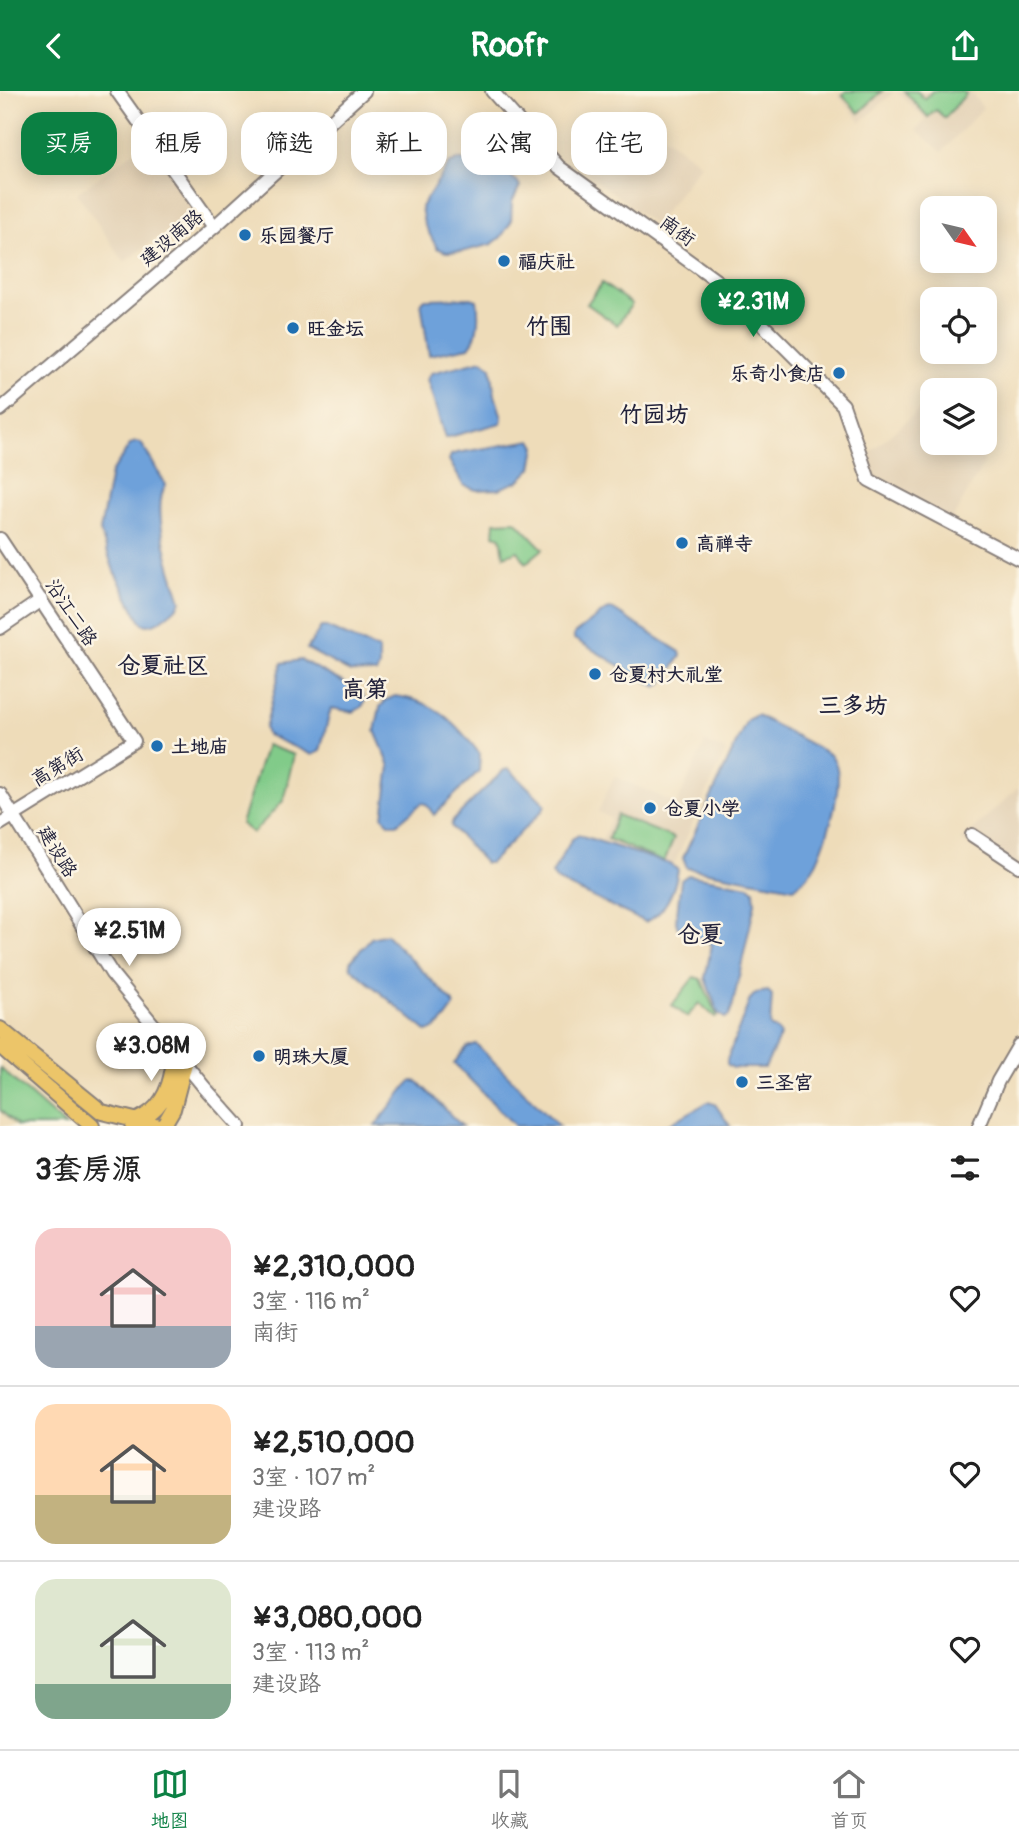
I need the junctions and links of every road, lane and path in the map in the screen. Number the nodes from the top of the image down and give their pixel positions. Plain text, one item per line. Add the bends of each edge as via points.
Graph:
1 (117, 91) edge
2 (364, 91) edge
3 (492, 91) edge
4 (214, 227) junction
5 (0, 410) edge
6 (0, 539) edge
7 (1019, 559) edge
8 (41, 600) junction
9 (0, 628) edge
10 (134, 741) joint
11 (0, 794) edge
12 (13, 815) junction
13 (0, 824) edge
14 (972, 835) dead end
15 (1019, 866) edge
16 (0, 1029) edge
17 (1019, 1045) edge
18 (0, 1046) edge
19 (180, 1057) junction
20 (132, 1123) edge
21 (92, 1126) edge
22 (161, 1126) edge
23 (239, 1126) edge
24 (979, 1126) edge

1 - 4 street
2 - 4 street, 建设南路
3 - 7 street, 南街 via 559,167 725,287 843,405 869,480
4 - 5 street, 建设南路
6 - 8 street, 沿江二路
8 - 9 street
8 - 10 street, 沿江二路
10 - 12 street, 高第街
11 - 12 street, 建设路
12 - 13 street, 高第街
12 - 19 street, 建设路 via 112,974
14 - 15 street
16 - 20 main road via 102,1112
17 - 24 street
18 - 21 main road
19 - 20 main road via 153,1111
19 - 22 main road via 173,1108
19 - 23 street, 建设路
20 - 22 main road

